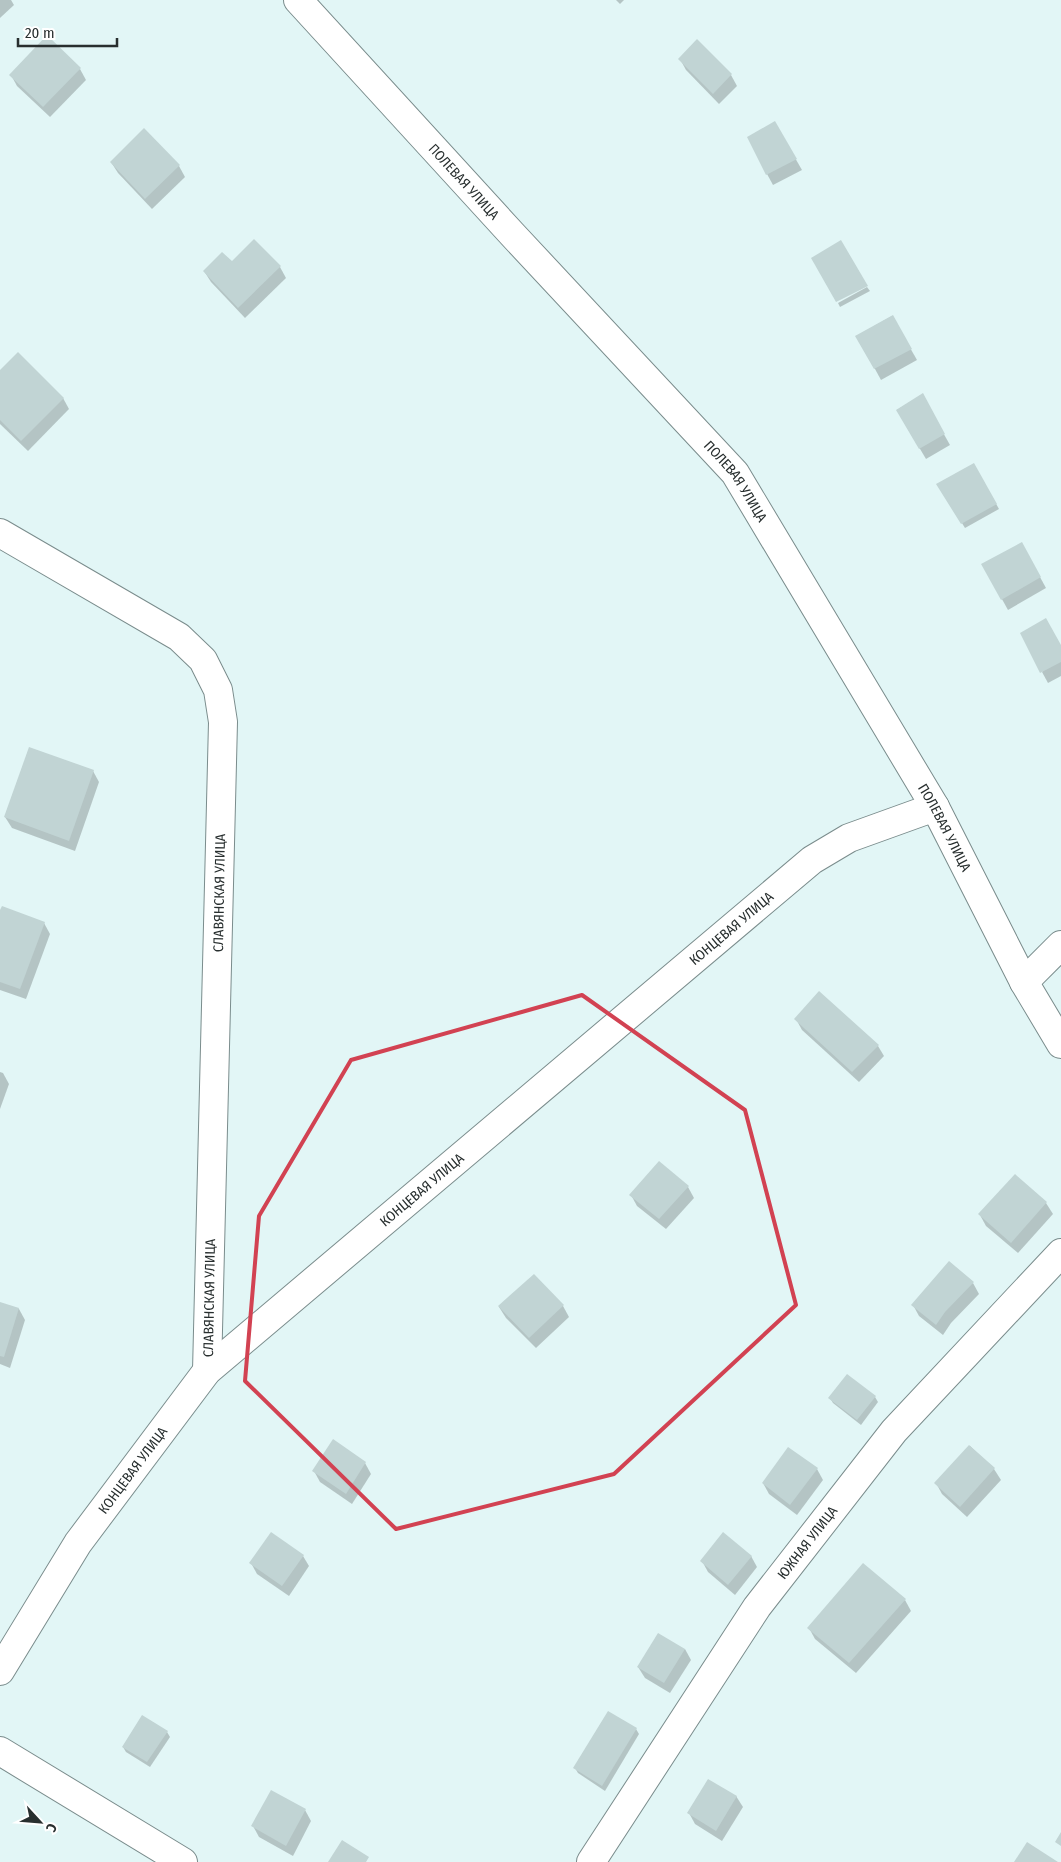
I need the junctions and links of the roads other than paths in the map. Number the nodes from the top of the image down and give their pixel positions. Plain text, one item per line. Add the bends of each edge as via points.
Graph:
1 (298, 0) edge
2 (0, 533) edge
3 (935, 806) junction
4 (1061, 946) edge
5 (1024, 982) junction
6 (1061, 1044) edge
7 (1061, 1253) edge
8 (207, 1371) junction
9 (0, 1671) edge
10 (0, 1751) edge
11 (183, 1862) edge
12 (591, 1862) edge

1 - 3 street, ПОЛЕВАЯ УЛИЦА via 734,473
2 - 8 street, СЛАВЯНСКАЯ УЛИЦА via 179,637 203,660 218,690 223,722
3 - 5 street, ПОЛЕВАЯ УЛИЦА
3 - 8 street, КОНЦЕВАЯ УЛИЦА via 849,838 812,860
4 - 5 street
5 - 6 street, ПОЛЕВАЯ УЛИЦА
7 - 12 street, ЮЖНАЯ УЛИЦА via 894,1431 756,1607
8 - 9 street, КОНЦЕВАЯ УЛИЦА via 78,1542
10 - 11 street

